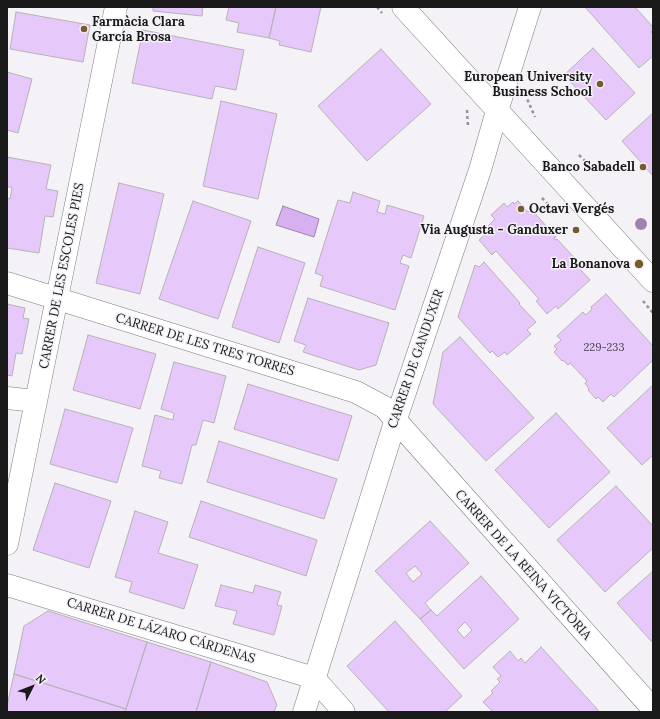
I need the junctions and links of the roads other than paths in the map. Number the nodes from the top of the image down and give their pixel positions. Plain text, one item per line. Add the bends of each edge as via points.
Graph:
1 (116, 7) edge
2 (403, 7) edge
3 (530, 7) edge
4 (497, 111) junction
5 (653, 281) edge
6 (7, 283) edge
7 (58, 299) junction
8 (7, 398) edge
9 (36, 401) junction
10 (396, 419) junction
11 (7, 544) edge
12 (7, 585) edge
13 (314, 678) junction
14 (653, 709) edge
15 (304, 712) edge
16 (344, 712) edge

1 - 7 street, CARRER DE LES ESCOLES PIES
2 - 4 street
3 - 4 street, CARRER DE GANDUXER
4 - 5 street
4 - 10 street, CARRER DE GANDUXER via 478,177
6 - 7 street, CARRER DE LES TRES TORRES
7 - 9 street, CARRER DE LES ESCOLES PIES
7 - 10 street, CARRER DE LES TRES TORRES via 356,392 384,407
8 - 9 street
9 - 11 street, CARRER DE LES ESCOLES PIES
10 - 13 street, CARRER DE GANDUXER
10 - 14 street, CARRER DE LA REINA VICTÒRIA
12 - 13 street, CARRER DE LÁZARO CÁRDENAS
13 - 15 street, CARRER DE GANDUXER
13 - 16 street

